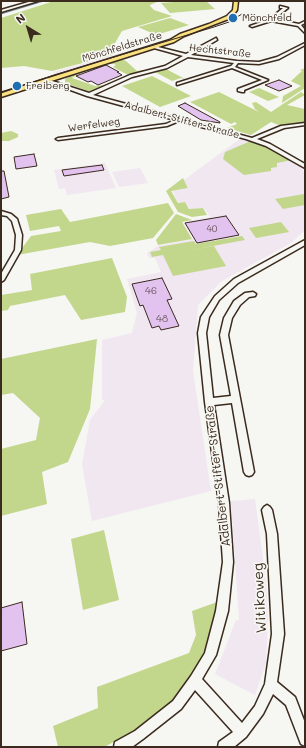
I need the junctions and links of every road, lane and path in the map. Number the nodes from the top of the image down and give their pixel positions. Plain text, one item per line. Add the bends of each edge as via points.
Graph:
1 (36, 1) edge
2 (236, 1) edge
3 (281, 7) dead end
4 (1, 11) edge
5 (250, 16) dead end
6 (271, 20) junction
7 (305, 22) edge
8 (299, 25) junction
9 (252, 26) dead end
10 (305, 32) edge
11 (216, 39) dead end
12 (305, 44) edge
13 (155, 47) junction
14 (185, 55) junction
15 (237, 62) junction
16 (232, 67) junction
17 (58, 77) junction
18 (47, 80) junction
19 (55, 83) junction
20 (179, 84) dead end
21 (242, 90) dead end
22 (1, 95) edge
23 (89, 95) junction
24 (179, 119) junction
25 (305, 124) edge
26 (250, 138) junction
27 (58, 139) dead end
28 (305, 166) edge
29 (1, 213) edge
30 (305, 242) edge
31 (1, 280) edge
32 (253, 294) dead end
33 (234, 399) junction
34 (209, 402) junction
35 (249, 472) dead end
36 (266, 510) dead end
37 (195, 680) junction
38 (271, 685) junction
39 (242, 733) junction
40 (305, 740) edge
41 (120, 747) edge
42 (224, 747) edge

1 - 4 street
2 - 13 main road, Mönchfeldstraße via 236,10 226,19
3 - 6 street via 286,8
5 - 6 street
6 - 8 street
6 - 9 street
7 - 8 street
8 - 10 street
11 - 14 street
12 - 15 street, Hechtstraße via 270,61
13 - 14 street, Hechtstraße
13 - 17 main road, Mönchfeldstraße
14 - 15 street, Hechtstraße
14 - 23 street via 166,67 131,76
15 - 16 street
16 - 20 street
16 - 21 street via 266,80
17 - 18 main road, Mönchfeldstraße
17 - 19 street
18 - 19 street, Adalbert-Stifter-Straße
18 - 22 main road, Mönchfeldstraße
19 - 23 street, Adalbert-Stifter-Straße
23 - 24 street, Adalbert-Stifter-Straße
24 - 26 street, Adalbert-Stifter-Straße
24 - 27 street, Werfelweg via 166,125
25 - 26 street via 283,127
26 - 28 street, Adalbert-Stifter-Straße
29 - 31 street via 15,220 19,235 18,250
30 - 34 street, Adalbert-Stifter-Straße via 236,281 217,298 205,317 202,333
32 - 33 street via 237,302 228,318 224,335
33 - 34 street
33 - 35 street
34 - 37 street, Adalbert-Stifter-Straße via 224,503 228,562 222,611 210,654
36 - 38 street, Witikoweg via 272,534 278,634
37 - 39 street
37 - 41 street, Adalbert-Stifter-Straße via 178,705
38 - 39 street, Witikoweg via 259,710
38 - 40 street via 290,701
39 - 42 street, Witikoweg

